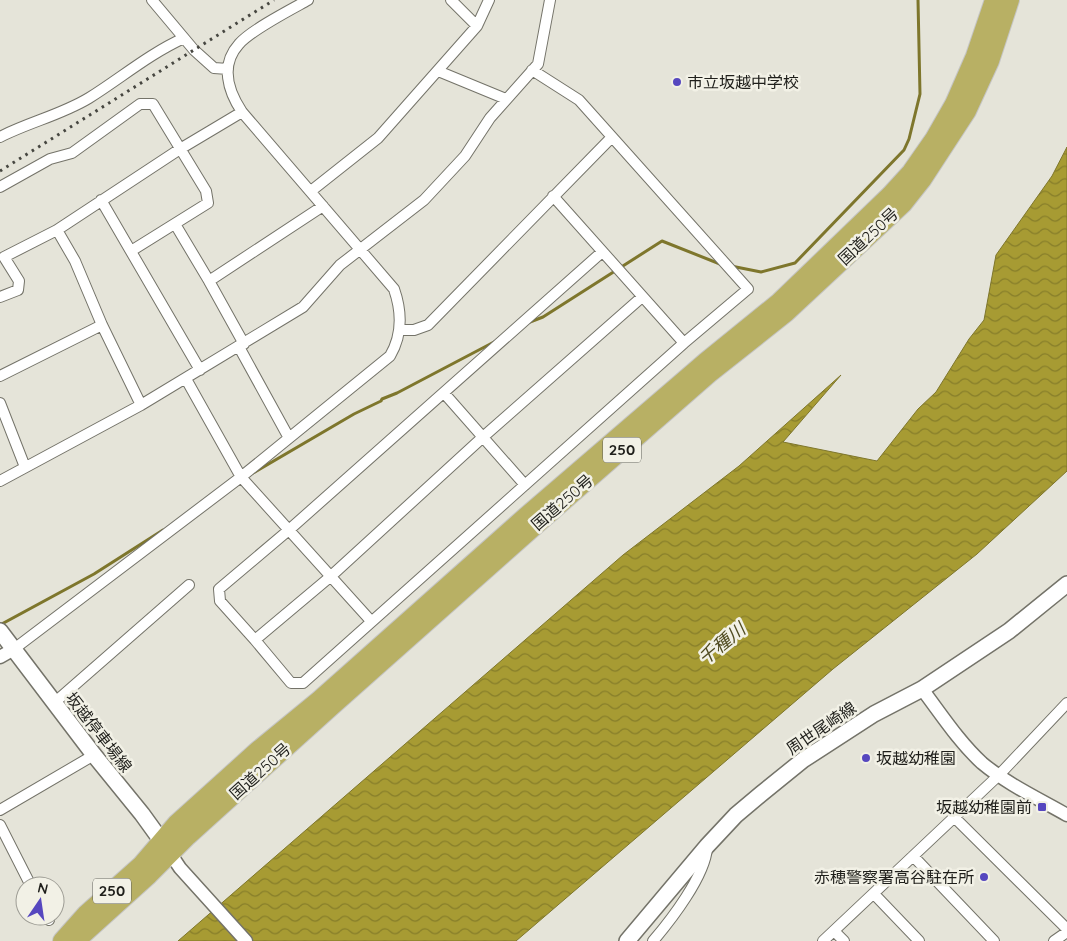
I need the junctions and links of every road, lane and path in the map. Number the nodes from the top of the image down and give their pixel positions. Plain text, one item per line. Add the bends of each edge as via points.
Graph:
1 (152, 0) edge
2 (308, 0) edge
3 (451, 0) edge
4 (489, 0) edge
5 (550, 0) edge
6 (994, 0) edge
7 (1010, 0) edge
8 (477, 26) junction
9 (184, 38) junction
10 (228, 70) junction
11 (438, 70) junction
12 (532, 70) junction
13 (506, 99) junction
14 (242, 112) junction
15 (0, 137) edge
16 (612, 137) junction
17 (180, 149) junction
18 (0, 187) edge
19 (311, 191) junction
20 (553, 196) junction
21 (101, 200) junction
22 (323, 206) junction
23 (174, 224) junction
24 (56, 230) junction
25 (361, 250) junction
26 (131, 251) junction
27 (602, 252) junction
28 (2, 254) edge
29 (209, 281) junction
30 (0, 297) edge
31 (642, 297) junction
32 (102, 325) junction
33 (400, 330) junction
34 (684, 343) junction
35 (242, 345) junction
36 (200, 370) junction
37 (0, 376) edge
38 (186, 379) junction
39 (444, 392) junction
40 (0, 403) edge
41 (141, 405) junction
42 (483, 437) junction
43 (289, 438) junction
44 (25, 467) junction
45 (241, 477) junction
46 (0, 481) edge
47 (525, 485) junction
48 (290, 529) junction
49 (330, 577) junction
50 (1067, 584) edge
51 (189, 585) dead end
52 (372, 621) junction
53 (0, 631) edge
54 (255, 640) junction
55 (14, 649) junction
56 (0, 657) edge
57 (922, 688) junction
58 (54, 703) junction
59 (1067, 703) edge
60 (94, 755) junction
61 (999, 775) junction
62 (0, 810) edge
63 (1067, 815) edge
64 (954, 817) junction
65 (0, 825) edge
66 (707, 846) junction
67 (166, 847) junction
68 (913, 856) junction
69 (26, 876) edge
70 (874, 894) junction
71 (834, 931) junction
72 (1067, 931) edge
73 (62, 941) edge
74 (76, 941) edge
75 (246, 941) edge
76 (627, 941) edge
77 (652, 941) edge
78 (823, 941) edge
79 (844, 941) edge
80 (919, 941) edge
81 (994, 941) edge
82 (1054, 941) edge

1 - 9 street
2 - 10 street via 239,44
3 - 8 street
4 - 8 street
5 - 12 street via 538,64
6 - 67 highway, 国道250号 / 250 via 954,104 911,172 890,195 779,302 698,368 258,750 176,824
7 - 67 highway, 国道250号 / 250 via 990,61 967,111 903,204 786,313 710,374
8 - 11 street
9 - 10 street via 214,68
9 - 15 street via 150,56 89,98
10 - 14 street via 233,98
11 - 13 street
11 - 19 street via 378,138
12 - 13 street
12 - 16 street via 579,100
13 - 25 street via 449,175 424,200
14 - 17 street
14 - 19 street
16 - 20 street
16 - 34 street via 748,289
17 - 18 street via 153,104 140,104 72,153 50,159
17 - 21 street
17 - 23 street via 206,191 208,203
19 - 22 street
20 - 27 street
20 - 33 street via 428,324 414,330
21 - 24 street
21 - 26 street
22 - 25 street
22 - 29 street
23 - 26 street
23 - 29 street
24 - 28 street
24 - 32 street via 75,262
25 - 33 street via 394,289 400,305
25 - 35 street via 340,265 303,307
26 - 36 street
27 - 31 street
27 - 39 street
28 - 30 street via 19,281 18,290
29 - 35 street
31 - 34 street
31 - 42 street
32 - 37 street
32 - 41 street
33 - 43 street via 390,356
34 - 47 street
35 - 36 street
35 - 43 street
36 - 38 street
38 - 41 street
38 - 45 street
39 - 42 street
39 - 48 street
40 - 44 street
41 - 44 street
42 - 47 street
42 - 49 street
43 - 45 street
44 - 46 street
45 - 48 street
45 - 55 street
47 - 52 street
48 - 49 street
48 - 54 street via 219,588 220,601
49 - 52 street
49 - 54 street
50 - 57 main road, 周世尾崎線 via 1009,631
51 - 58 street
52 - 54 street via 303,683 291,683
53 - 55 main road, 坂越停車場線
55 - 56 street
55 - 58 main road, 坂越停車場線
57 - 61 street via 967,747
57 - 66 main road, 周世尾崎線 via 874,714 803,760 736,815
58 - 60 main road, 坂越停車場線
59 - 61 street
60 - 62 street
60 - 67 main road, 坂越停車場線
61 - 63 street
61 - 64 street
64 - 68 street
64 - 72 street
65 - 69 street
66 - 76 main road, 周世尾崎線
66 - 77 street via 700,873 666,926
67 - 73 highway, 国道250号 / 250 via 86,914
67 - 74 highway, 国道250号 / 250 via 149,875
67 - 75 street via 180,868
68 - 70 street
68 - 81 street
70 - 71 street
70 - 80 street
71 - 78 street
71 - 79 street
72 - 82 street

